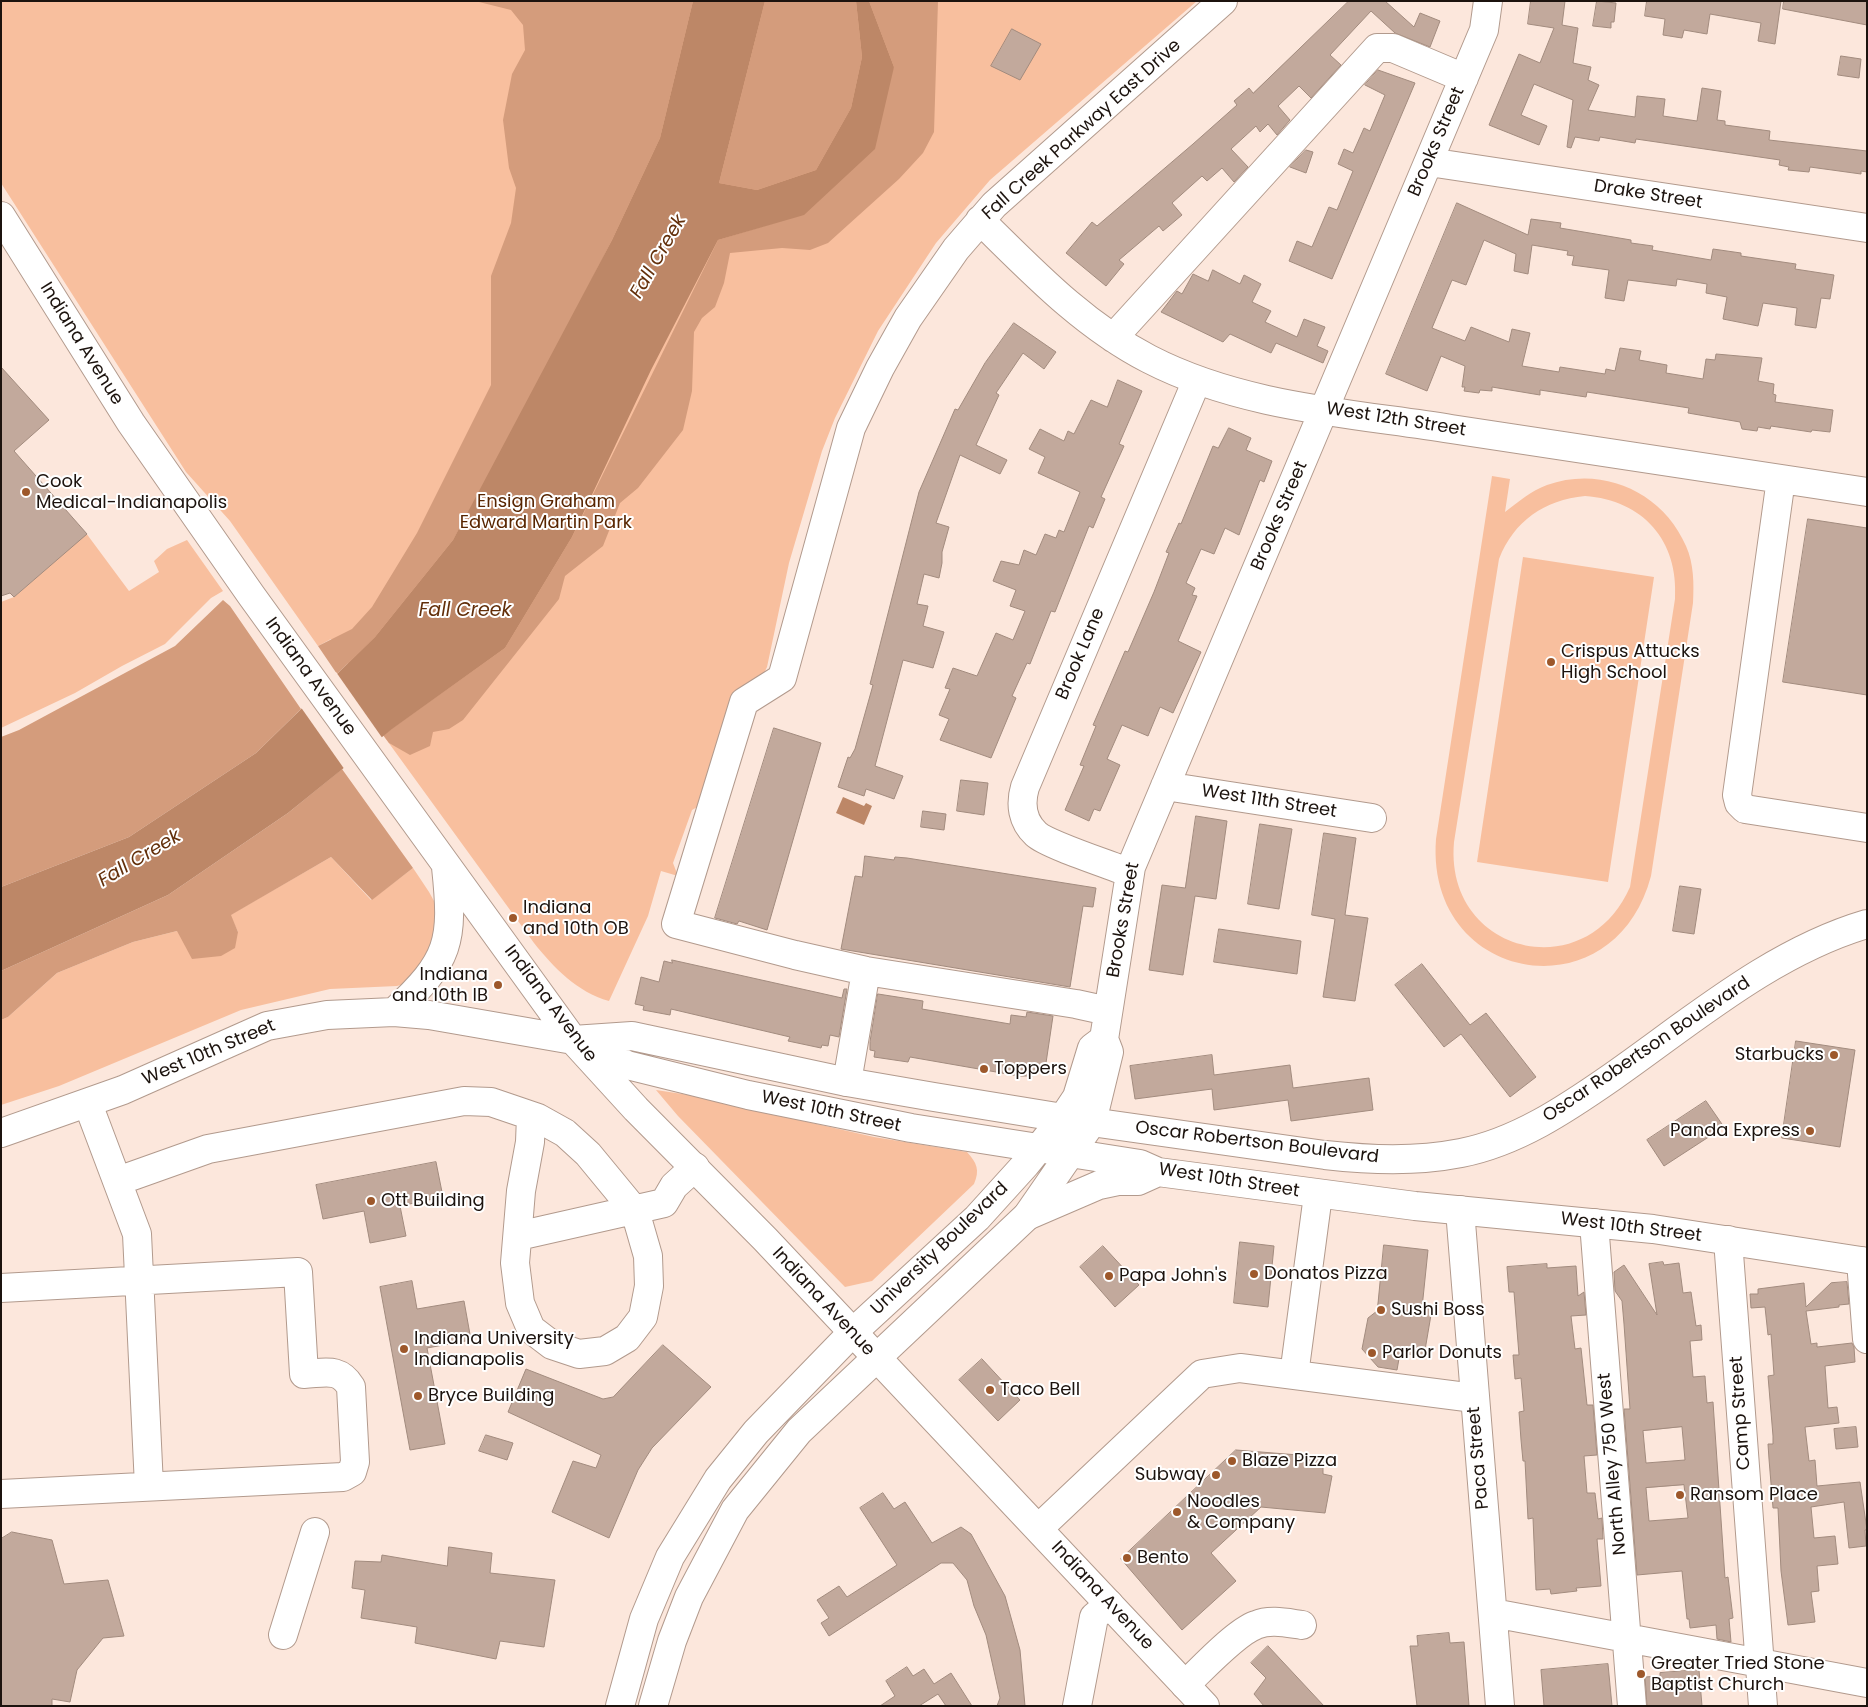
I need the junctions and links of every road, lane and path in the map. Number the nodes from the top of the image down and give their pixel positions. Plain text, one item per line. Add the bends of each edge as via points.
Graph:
1 (1223, 1) edge
2 (1488, 1) edge
3 (1464, 78) junction
4 (1429, 162) junction
5 (980, 220) junction
6 (1867, 228) edge
7 (6, 234) edge
8 (1113, 338) junction
9 (1197, 380) junction
10 (1324, 410) junction
11 (1781, 479) junction
12 (1867, 492) edge
13 (1165, 786) junction
14 (1372, 818) dead end
15 (1867, 828) edge
16 (446, 866) junction
17 (1130, 873) junction
18 (1867, 924) edge
19 (866, 971) junction
20 (1108, 1011) junction
21 (394, 1012) junction
22 (1104, 1039) junction
23 (573, 1040) junction
24 (847, 1082) junction
25 (88, 1104) junction
26 (530, 1116) junction
27 (1063, 1118) junction
28 (1092, 1122) junction
29 (1, 1133) edge
30 (1038, 1148) junction
31 (1072, 1153) junction
32 (695, 1167) junction
33 (1158, 1172) junction
34 (118, 1181) junction
35 (1318, 1195) junction
36 (635, 1210) junction
37 (1460, 1210) junction
38 (1026, 1216) junction
39 (1594, 1223) junction
40 (518, 1236) junction
41 (1728, 1240) junction
42 (1864, 1261) edge
43 (138, 1281) junction
44 (1, 1288) edge
45 (852, 1332) junction
46 (1867, 1339) edge
47 (876, 1358) junction
48 (1294, 1375) junction
49 (1474, 1398) junction
50 (149, 1486) junction
51 (1, 1494) edge
52 (1039, 1528) junction
53 (315, 1532) dead end
54 (1109, 1604) junction
55 (1493, 1612) junction
56 (1302, 1625) dead end
57 (283, 1635) dead end
58 (1626, 1636) junction
59 (1759, 1662) junction
60 (1867, 1683) edge
61 (1185, 1685) junction
62 (620, 1706) edge
63 (653, 1706) edge
64 (1077, 1706) edge
65 (1205, 1706) edge
66 (1500, 1706) edge
67 (1632, 1706) edge
68 (1763, 1706) edge

1 - 5 street, Fall Creek Parkway East Drive via 1064,140
2 - 3 street, Brooks Street via 1484,30
3 - 4 street, Brooks Street
3 - 8 street via 1393,48 1377,48
4 - 6 street, Drake Street
4 - 10 street, Brooks Street
5 - 8 street, West 12th Street via 1068,305
5 - 19 street, Fall Creek Parkway East Drive via 908,318 851,428 782,678 744,702 676,924
7 - 16 street, Indiana Avenue via 131,423
8 - 9 street, West 12th Street
9 - 10 street, West 12th Street via 1241,394
9 - 17 street, Brook Lane via 1022,799 1028,824 1041,838
10 - 11 street, West 12th Street
10 - 13 street, Brooks Street
11 - 12 street, West 12th Street
11 - 15 street via 1737,795 1745,809
13 - 14 street, West 11th Street
13 - 17 street, Brooks Street
16 - 21 street via 450,915 445,949 427,980
16 - 23 street, Indiana Avenue
17 - 20 street, Brooks Street
18 - 28 street, Oscar Robertson Boulevard via 1809,946 1767,969 1559,1114 1509,1137 1462,1153 1407,1160 1367,1160
19 - 20 street via 909,971
19 - 24 street
20 - 22 street, Brooks Street
21 - 23 street, West 10th Street via 430,1015
21 - 25 street, West 10th Street via 328,1015 267,1026
22 - 27 street via 1092,1048 1077,1097
22 - 28 street, Brooks Street via 1109,1052
23 - 24 street, West 10th Street via 632,1036
23 - 30 street, West 10th Street via 627,1065 748,1095 911,1128
23 - 32 street, Indiana Avenue
24 - 27 street, West 10th Street
25 - 29 street, West 10th Street
25 - 34 street
26 - 34 street via 491,1102 456,1102 208,1149
26 - 36 street via 565,1133 588,1154
26 - 40 street via 530,1142 521,1190
27 - 28 street, Oscar Robertson Boulevard
27 - 30 street, University Boulevard
28 - 31 street, University Boulevard
30 - 31 street, West 10th Street
30 - 45 street, University Boulevard via 977,1218
31 - 33 street, West 10th Street via 1140,1164
31 - 38 street, University Boulevard
32 - 36 street via 674,1186 664,1203
32 - 45 street, Indiana Avenue
33 - 35 street, West 10th Street
33 - 38 street via 1138,1181 1099,1185
34 - 43 street via 137,1234
35 - 37 street, West 10th Street
35 - 48 street
36 - 40 street
36 - 40 street via 648,1256 649,1286 642,1317 627,1338 605,1350 580,1354 552,1345 531,1329 520,1303 515,1263
37 - 39 street, West 10th Street
37 - 49 street, Paca Street
38 - 47 street, University Boulevard
39 - 41 street, West 10th Street
39 - 58 street, North Alley 750 West
41 - 42 street, West 10th Street
41 - 59 street, Camp Street
42 - 46 street
43 - 44 street
43 - 50 street
43 - 50 street via 298,1272 304,1374 333,1372 345,1377 351,1387 354,1425 355,1462 352,1472 343,1477
45 - 47 street, Indiana Avenue
45 - 62 street, University Boulevard via 756,1432 695,1514 670,1557 644,1619
47 - 52 street, Indiana Avenue
47 - 63 street, University Boulevard via 799,1432 735,1510 689,1597
48 - 49 street
48 - 52 street via 1240,1368 1202,1374
49 - 55 street, Paca Street
50 - 51 street
52 - 54 street, Indiana Avenue
53 - 57 street
54 - 61 street, Indiana Avenue
54 - 64 street via 1094,1617
55 - 58 street
55 - 66 street, Paca Street
56 - 61 street via 1276,1622 1255,1625
58 - 59 street
58 - 67 street, North Alley 750 West
59 - 60 street
59 - 68 street, Camp Street
61 - 65 street, Indiana Avenue

